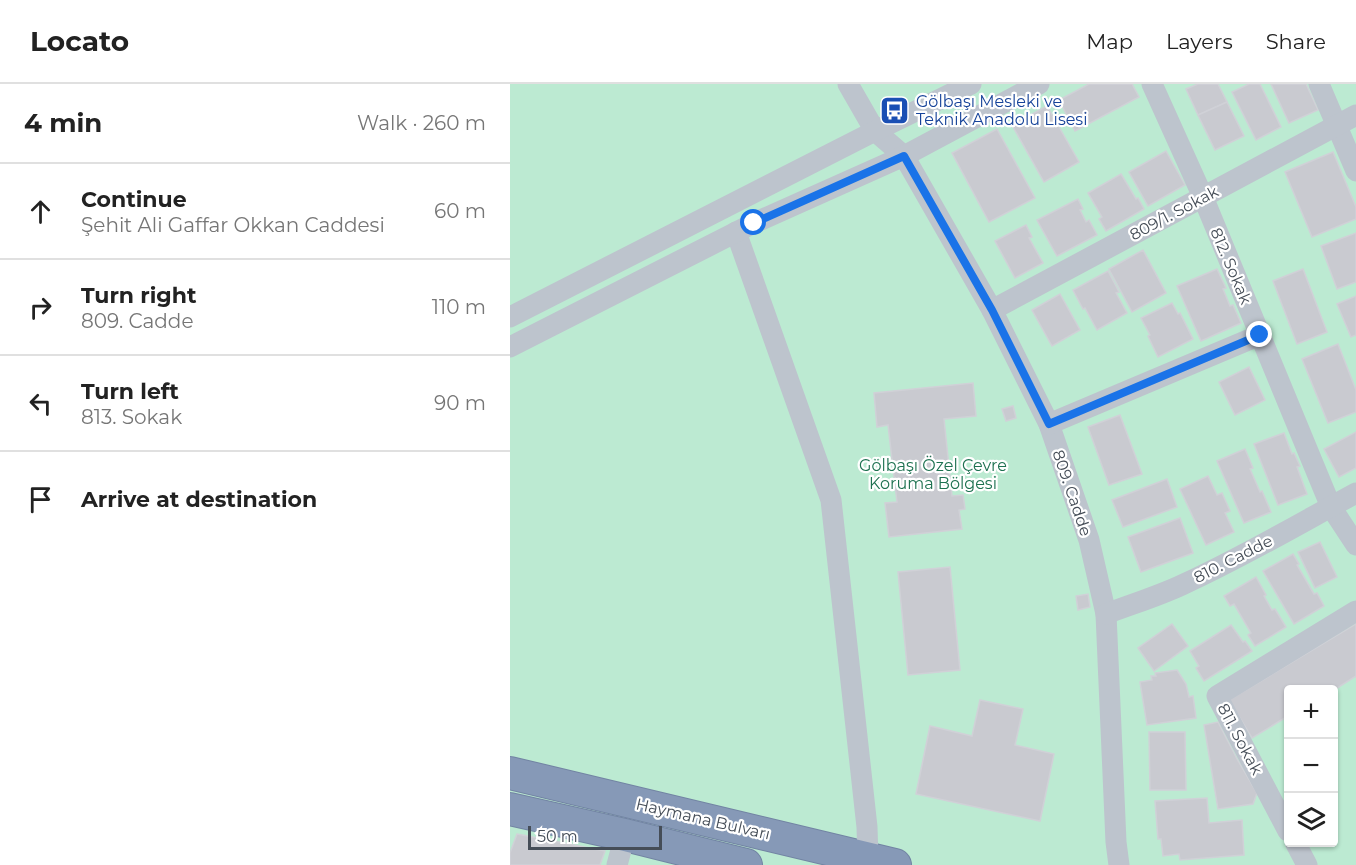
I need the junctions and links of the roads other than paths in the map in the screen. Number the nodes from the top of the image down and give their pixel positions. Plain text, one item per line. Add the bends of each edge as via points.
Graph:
1 (848, 84) edge
2 (971, 84) edge
3 (1039, 84) edge
4 (1152, 84) edge
5 (1319, 84) edge
6 (1356, 115) edge
7 (1336, 125) junction
8 (875, 131) junction
9 (904, 156) junction
10 (1356, 171) edge
11 (1203, 197) junction
12 (736, 232) junction
13 (992, 310) junction
14 (510, 317) edge
15 (1260, 335) junction
16 (510, 347) edge
17 (1049, 424) junction
18 (1356, 493) edge
19 (1331, 507) junction
20 (1356, 545) edge
21 (1356, 611) edge
22 (1106, 614) junction
23 (510, 773) edge
24 (510, 809) edge
25 (1284, 823) edge
26 (625, 835) junction
27 (1297, 847) edge
28 (882, 862) edge
29 (617, 865) edge
30 (746, 865) edge
31 (1119, 865) edge
32 (1307, 865) edge

1 - 8 street, 809. Cadde
2 - 8 street
3 - 9 street
4 - 11 street, 812. Sokak
5 - 7 street
6 - 7 street, 809/1. Sokak
7 - 10 street
7 - 11 street, 809/1. Sokak
8 - 9 street, 809. Cadde
8 - 14 street
9 - 12 street
9 - 13 street, 809. Cadde
11 - 13 street, 809/1. Sokak
11 - 15 street, 812. Sokak
12 - 16 street
12 - 28 street via 831,500 866,815
13 - 17 street, 809. Cadde
15 - 17 street
15 - 19 street, 812. Sokak
17 - 22 street, 809. Cadde via 1089,540
18 - 19 street, 810. Cadde
19 - 20 street, 812. Sokak
19 - 22 street, 810. Cadde via 1189,581
21 - 25 street, 811. Sokak via 1217,696
22 - 31 street, 809. Cadde
23 - 28 highway, Haymana Bulvarı
24 - 26 highway, Haymana Bulvarı
26 - 29 street
26 - 30 highway, Haymana Bulvarı
27 - 32 street

